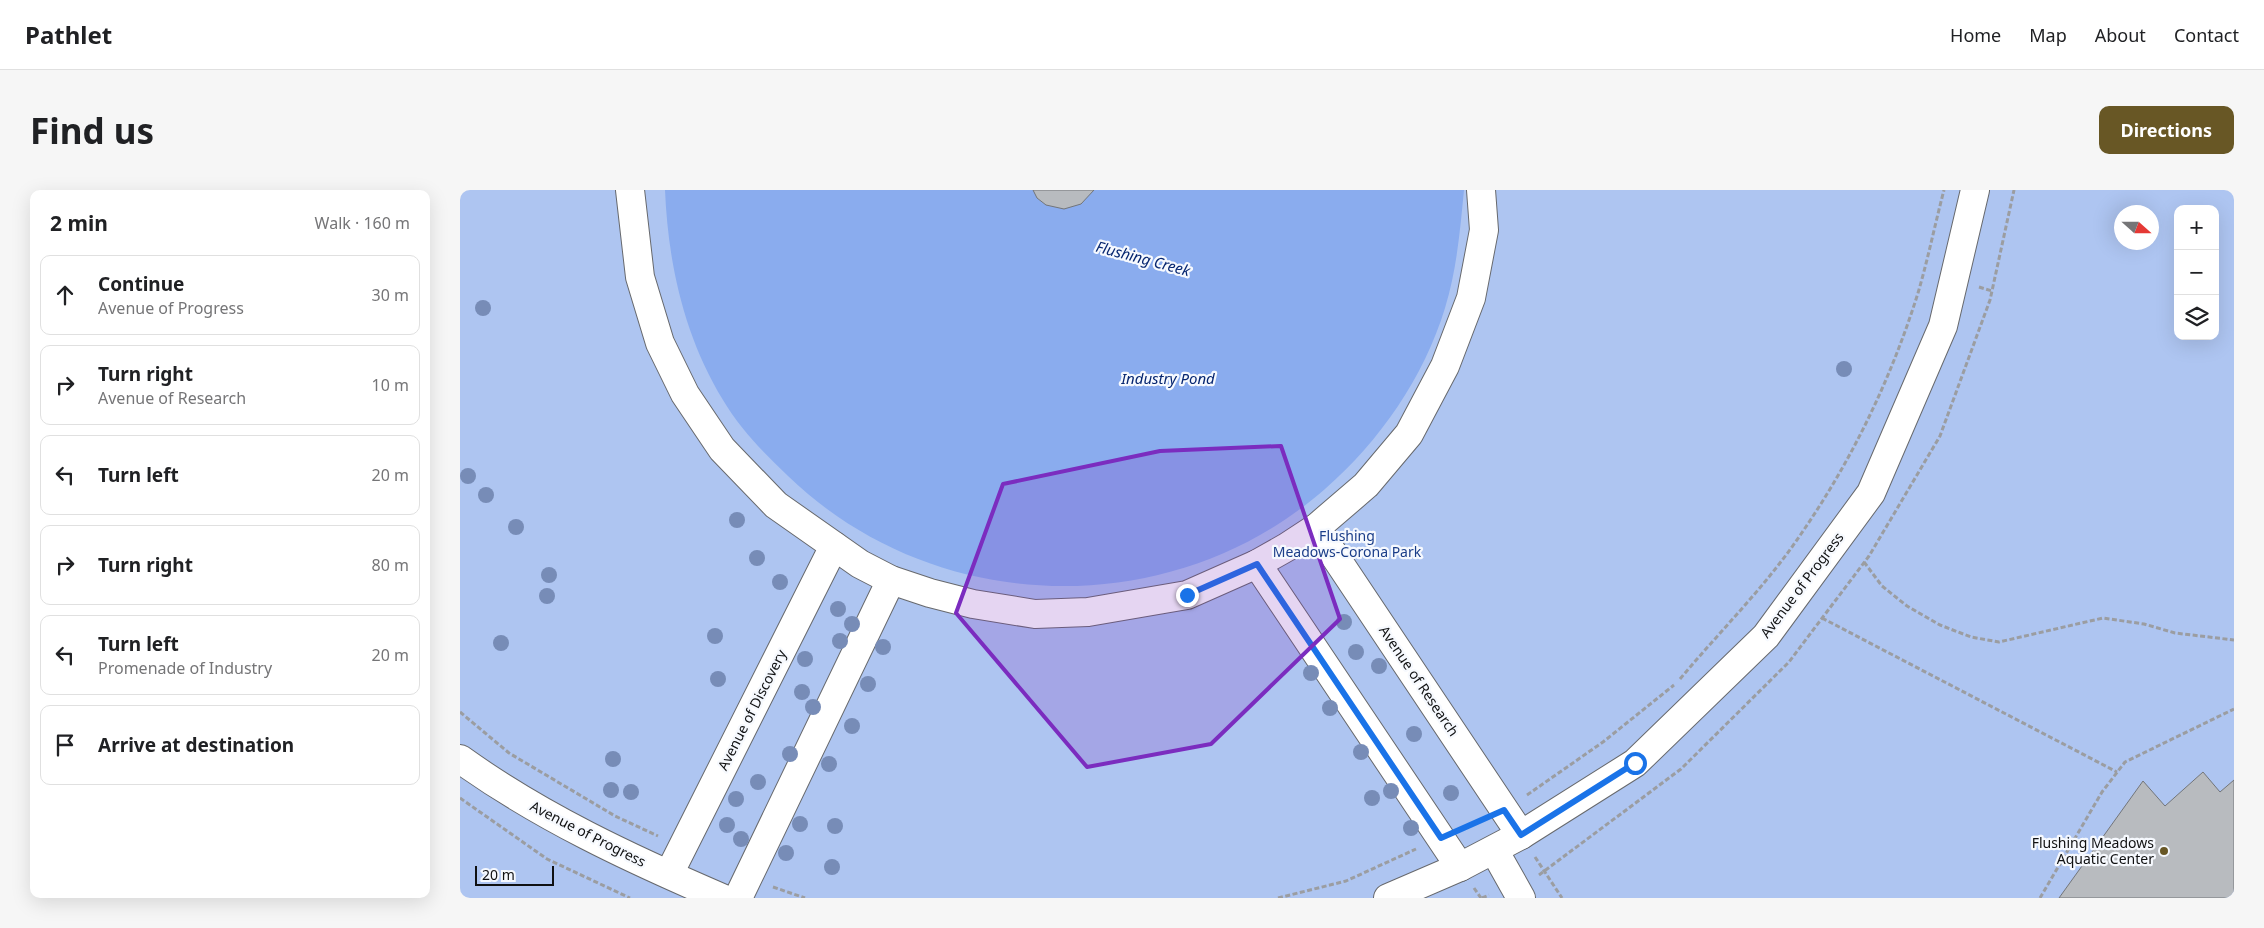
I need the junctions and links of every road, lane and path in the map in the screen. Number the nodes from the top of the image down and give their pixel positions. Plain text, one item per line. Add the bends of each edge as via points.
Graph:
1 (630, 190) edge
2 (1481, 190) edge
3 (1944, 190) edge
4 (1975, 190) edge
5 (1316, 528) junction
6 (834, 546) junction
7 (1864, 562) dead end
8 (1257, 564) junction
9 (891, 580) junction
10 (1822, 618) dead end
11 (2234, 640) edge
12 (2234, 709) edge
13 (460, 712) edge
14 (460, 760) edge
15 (2117, 772) junction
16 (460, 798) edge
17 (1504, 810) junction
18 (1521, 835) junction
19 (1441, 838) junction
20 (682, 848) junction
21 (1494, 850) junction
22 (1460, 867) junction
23 (669, 874) junction
24 (743, 888) edge
25 (630, 898) edge
26 (722, 898) edge
27 (805, 898) edge
28 (1278, 898) edge
29 (1388, 898) edge
30 (1521, 898) edge
31 (1562, 898) edge
32 (2040, 898) edge

1 - 6 street via 640,277 660,343 685,394 722,449 776,505
2 - 5 street via 1484,230 1471,298 1445,366 1409,434 1366,485
3 - 17 path via 1918,293 1887,379 1847,462 1801,535 1742,610 1678,681 1603,742
4 - 18 street, Avenue of Progress via 1943,326 1871,493 1766,636 1635,763
5 - 8 street
5 - 17 street, Avenue of Research
6 - 9 street
6 - 20 street, Avenue of Discovery
7 - 11 path via 1882,586 1907,606 1940,625 1971,637 1999,642 2103,618 2176,633
8 - 9 street via 1187,595 1080,612 1035,614 973,604
8 - 19 street
9 - 24 street
10 - 15 path
12 - 15 path via 2124,762
13 - 20 path via 509,753 554,782
14 - 23 street, Avenue of Progress via 546,815
15 - 32 path
16 - 25 path via 547,859
17 - 18 street, Avenue of Research
17 - 19 path
18 - 21 street, Avenue of Progress
18 - 31 path
19 - 22 street
19 - 28 path via 1346,881
20 - 23 street, Avenue of Discovery
21 - 22 street, Avenue of Progress
21 - 30 street
22 - 29 street, Avenue of Progress
23 - 26 street, Avenue of Progress
24 - 27 path

